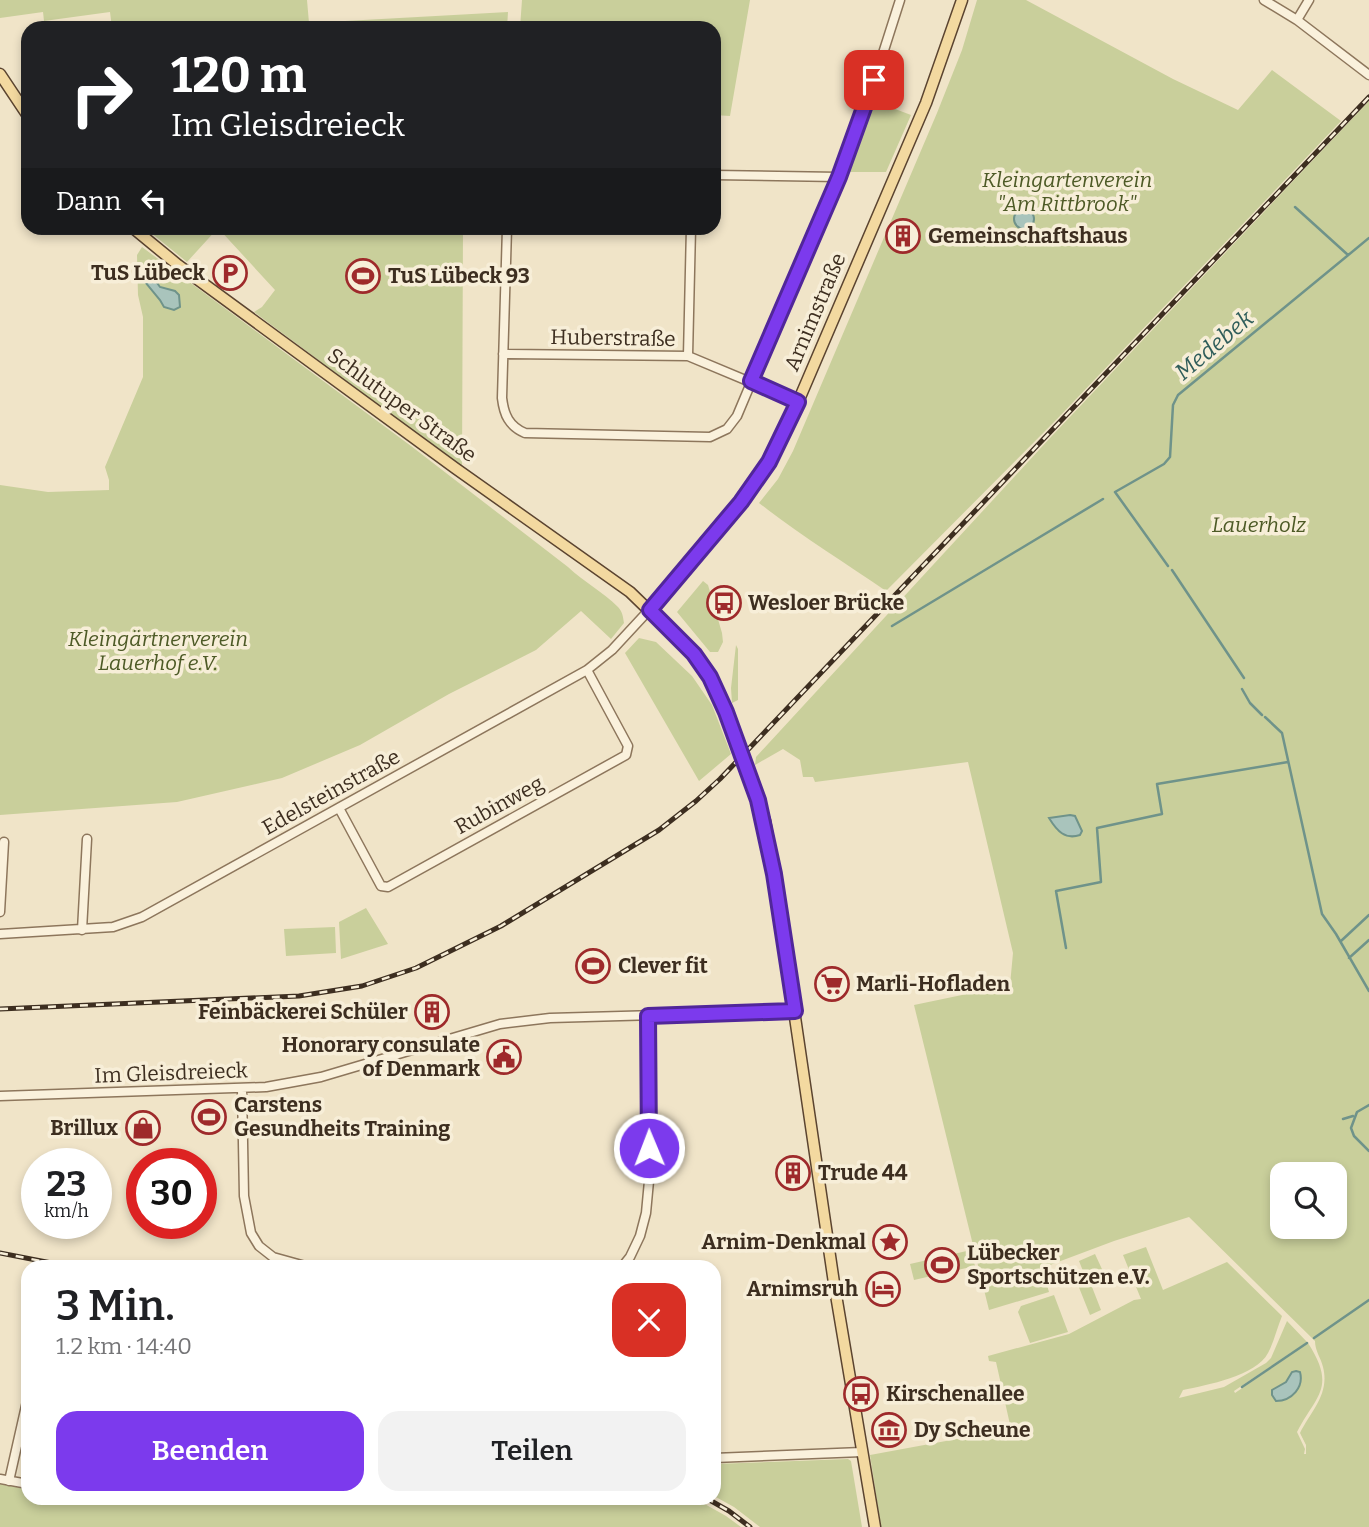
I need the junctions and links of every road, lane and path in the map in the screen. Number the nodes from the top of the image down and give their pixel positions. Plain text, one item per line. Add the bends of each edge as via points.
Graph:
1 (900, 0) edge
2 (962, 0) edge
3 (1264, 0) edge
4 (1309, 0) edge
5 (1297, 20) junction
6 (0, 74) edge
7 (1369, 75) edge
8 (21, 106) edge
9 (721, 175) edge
10 (839, 177) junction
11 (142, 235) edge
12 (507, 235) edge
13 (691, 235) edge
14 (503, 354) junction
15 (688, 356) junction
16 (751, 381) junction
17 (798, 402) junction
18 (650, 610) junction
19 (587, 670) junction
20 (339, 808) junction
21 (87, 839) dead end
22 (4, 842) dead end
23 (0, 912) edge
24 (82, 930) junction
25 (0, 934) edge
26 (795, 1011) junction
27 (648, 1016) junction
28 (242, 1089) junction
29 (0, 1096) edge
30 (284, 1260) edge
31 (628, 1260) edge
32 (21, 1421) edge
33 (862, 1452) junction
34 (721, 1458) edge
35 (4, 1480) edge
36 (875, 1527) edge

1 - 10 street
2 - 17 main road, Arnimstraße via 926,103
3 - 5 street
4 - 5 street
5 - 7 street
6 - 8 main road
9 - 10 street
10 - 16 street
11 - 18 main road, Schlutuper Straße
12 - 14 street
13 - 15 street
14 - 15 street, Huberstraße
14 - 16 street via 503,409 514,429 525,433 709,438 727,429
15 - 16 street, Huberstraße
16 - 17 street, Huberstraße
17 - 18 main road, Arnimstraße via 769,462 741,502
18 - 19 street, Edelsteinstraße
18 - 26 main road, Schlutuper Straße, bridge via 710,677 748,771 765,821
19 - 20 street, Edelsteinstraße
19 - 20 street, Rubinweg via 628,746 626,755 384,888
20 - 24 street, Edelsteinstraße via 142,917 118,926
21 - 24 street
22 - 23 street
24 - 25 street, Edelsteinstraße
26 - 27 street, Im Gleisdreieck
26 - 33 main road, Schlutuper Straße
27 - 28 street, Im Gleisdreieck via 500,1024 321,1077
27 - 31 street via 649,1181 640,1236
28 - 29 street, Im Gleisdreieck
28 - 30 street via 244,1196 251,1233 259,1246
32 - 35 street
33 - 34 street
33 - 36 main road, Schlutuper Straße

